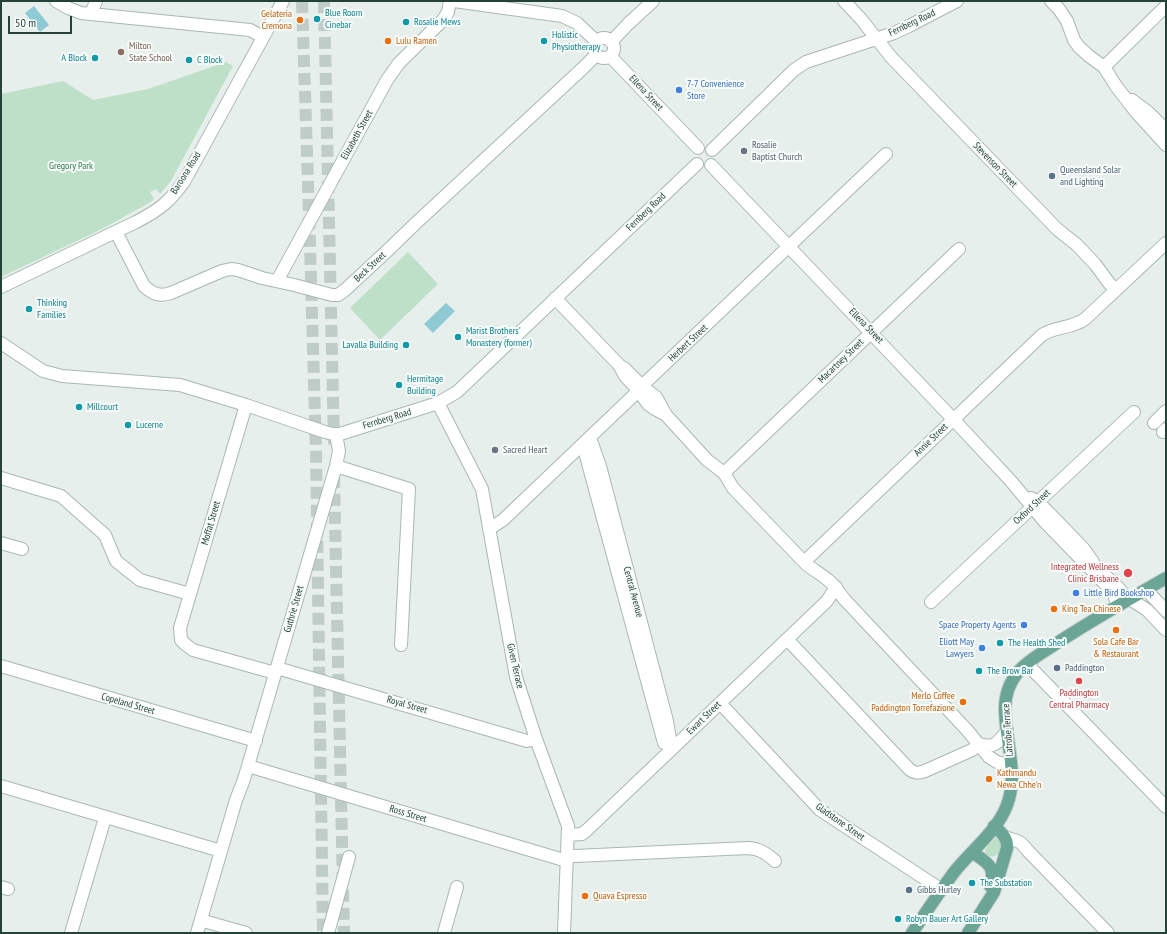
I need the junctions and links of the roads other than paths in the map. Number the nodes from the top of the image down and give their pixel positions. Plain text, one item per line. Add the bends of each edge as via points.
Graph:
1 (56, 1) edge
2 (96, 1) edge
3 (283, 1) edge
4 (450, 1) edge
5 (454, 1) edge
6 (653, 1) edge
7 (844, 1) edge
8 (957, 1) edge
9 (1051, 1) edge
10 (472, 2) edge
11 (1166, 6) edge
12 (91, 14) junction
13 (264, 37) junction
14 (876, 38) junction
15 (596, 41) junction
16 (611, 42) junction
17 (596, 55) junction
18 (610, 56) junction
19 (1104, 67) junction
20 (1120, 90) junction
21 (1166, 130) edge
22 (1166, 145) edge
23 (698, 148) junction
24 (712, 150) junction
25 (886, 154) dead end
26 (696, 164) junction
27 (711, 165) junction
28 (116, 232) junction
29 (1166, 243) edge
30 (789, 246) junction
31 (959, 249) dead end
32 (277, 281) junction
33 (1, 287) edge
34 (1116, 290) junction
35 (556, 298) junction
36 (872, 332) junction
37 (1, 343) edge
38 (641, 389) junction
39 (438, 403) junction
40 (246, 405) junction
41 (1166, 411) edge
42 (1134, 412) dead end
43 (953, 419) junction
44 (1154, 423) dead end
45 (336, 434) junction
46 (586, 442) junction
47 (336, 466) junction
48 (724, 473) junction
49 (1, 478) edge
50 (1035, 504) junction
51 (489, 529) junction
52 (1, 543) edge
53 (22, 549) dead end
54 (1080, 558) junction
55 (804, 562) junction
56 (1107, 577) junction
57 (1166, 578) edge
58 (834, 589) junction
59 (1148, 589) junction
60 (190, 594) junction
61 (931, 602) dead end
62 (1126, 602) junction
63 (1166, 611) edge
64 (1166, 630) edge
65 (787, 639) junction
66 (182, 640) joint
67 (401, 645) dead end
68 (1027, 664) junction
69 (1, 666) edge
70 (276, 670) junction
71 (720, 703) junction
72 (1007, 731) junction
73 (536, 739) junction
74 (256, 741) junction
75 (979, 744) junction
76 (671, 750) junction
77 (1011, 765) junction
78 (248, 766) junction
79 (243, 782) junction
80 (1, 786) edge
81 (1166, 807) edge
82 (105, 818) junction
83 (994, 826) junction
84 (568, 835) junction
85 (1005, 837) junction
86 (1028, 850) junction
87 (221, 851) junction
88 (972, 852) junction
89 (1005, 852) junction
90 (349, 857) dead end
91 (567, 858) junction
92 (982, 859) junction
93 (775, 861) dead end
94 (457, 887) dead end
95 (942, 890) junction
96 (205, 928) edge
97 (970, 928) edge
98 (70, 933) edge
99 (198, 933) edge
100 (246, 933) edge
101 (328, 933) edge
102 (444, 933) edge
103 (564, 933) edge
104 (912, 933) edge
105 (1108, 933) edge

1 - 12 street via 74,11
2 - 12 street
3 - 13 street, Baroona Road
4 - 32 street, Elizabeth Street via 443,20 399,63 387,80
5 - 10 street
6 - 16 street
7 - 14 street, Stevenson Street
8 - 14 street, Fernberg Road via 910,26
9 - 19 street via 1067,21 1079,48
10 - 15 street via 562,16 577,23
11 - 19 street
12 - 13 street via 250,30
13 - 28 street, Baroona Road via 179,188 160,208
14 - 24 street, Fernberg Road via 806,62 794,70
14 - 34 street, Stevenson Street via 1057,229 1090,259
15 - 16 street via 606,38
15 - 17 street via 593,49
16 - 18 street via 614,51
17 - 18 street via 601,58
17 - 32 street, Beck Street via 341,293 328,294
18 - 23 street, Ellena Street
19 - 20 street
20 - 21 street
20 - 22 street
23 - 24 street via 707,146
23 - 26 street via 694,154
24 - 27 street via 715,156
25 - 30 street, Herbert Street
26 - 27 street via 705,167
26 - 35 street, Fernberg Road
27 - 30 street, Ellena Street
28 - 32 street, Beck Street via 144,286 157,295 166,295 230,269
28 - 33 street, Baroona Road
29 - 34 street, Annie Street
30 - 36 street, Ellena Street
30 - 38 street, Herbert Street
31 - 36 street, Macartney Street
34 - 43 street, Annie Street via 1078,324 1050,330 1042,335
35 - 38 street via 619,366 625,376
35 - 39 street, Fernberg Road via 465,385
36 - 43 street, Ellena Street
36 - 48 street, Macartney Street
37 - 40 street via 43,371 62,376 180,385
38 - 46 street, Herbert Street
38 - 48 street via 646,402 666,415 707,460
39 - 45 street, Fernberg Road
39 - 51 street, Given Terrace via 482,489
40 - 45 street
40 - 60 street, Moffat Street
41 - 44 street
42 - 50 street, Oxford Street
43 - 50 street, Ellena Street via 1018,490
43 - 55 street, Annie Street
45 - 47 street, Guthrie Street via 339,451
46 - 51 street, Herbert Street via 503,520
46 - 76 street, Central Avenue via 663,741
47 - 67 street via 409,489
47 - 70 street, Guthrie Street
48 - 55 street via 733,488
49 - 60 street via 61,496 105,535 116,561 140,580
50 - 54 street, Ellena Street
50 - 56 street, Ellena Street via 1082,548
50 - 61 street, Oxford Street
51 - 73 street, Given Terrace via 516,677
52 - 53 street
54 - 56 street, Ellena Street
54 - 62 street, Ellena Street
55 - 58 street via 814,578
56 - 62 street, Ellena Street via 1120,588
57 - 59 main road, Latrobe Terrace
58 - 65 street, Ewart Street via 827,601
58 - 75 street
59 - 62 main road, Latrobe Terrace
59 - 63 street
60 - 66 street, Moffat Street via 180,628
62 - 64 street via 1147,610
62 - 68 main road, Latrobe Terrace via 1073,632
65 - 71 street, Ewart Street
65 - 75 street via 915,773 970,751
66 - 70 street, Royal Street via 193,650
68 - 72 main road, Latrobe Terrace via 1014,678 1007,692
68 - 81 street
69 - 74 street, Copeland Street
70 - 73 street, Royal Street via 527,741
70 - 74 street, Guthrie Street
71 - 76 street, Ewart Street
71 - 95 street, Gladstone Street via 820,810
72 - 75 street via 994,745
72 - 77 main road, Latrobe Terrace
73 - 84 street, Given Terrace via 566,816
74 - 78 street, Guthrie Street
75 - 77 street via 993,759
76 - 84 street, Ewart Street via 587,830 582,834
77 - 83 main road, Latrobe Terrace via 1012,783 1009,799 1004,814
78 - 79 street, Guthrie Street
78 - 91 street, Ross Street
79 - 87 street, Guthrie Street
79 - 96 street, Guthrie Street via 242,802
80 - 82 street
82 - 87 street
82 - 98 street
83 - 85 main road
83 - 88 main road, Latrobe Terrace
84 - 91 street, Given Terrace
85 - 86 street via 1020,842
85 - 89 main road
86 - 89 street via 1016,848
86 - 105 street
87 - 99 street, Guthrie Street
88 - 92 main road
88 - 95 main road, Latrobe Terrace
89 - 92 main road via 995,861
89 - 97 main road via 994,892
90 - 101 street
91 - 93 street, Ross Street via 748,848 761,850
91 - 103 street, Given Terrace
92 - 97 main road via 990,866 992,878
94 - 102 street
95 - 104 main road, Latrobe Terrace
96 - 100 street

